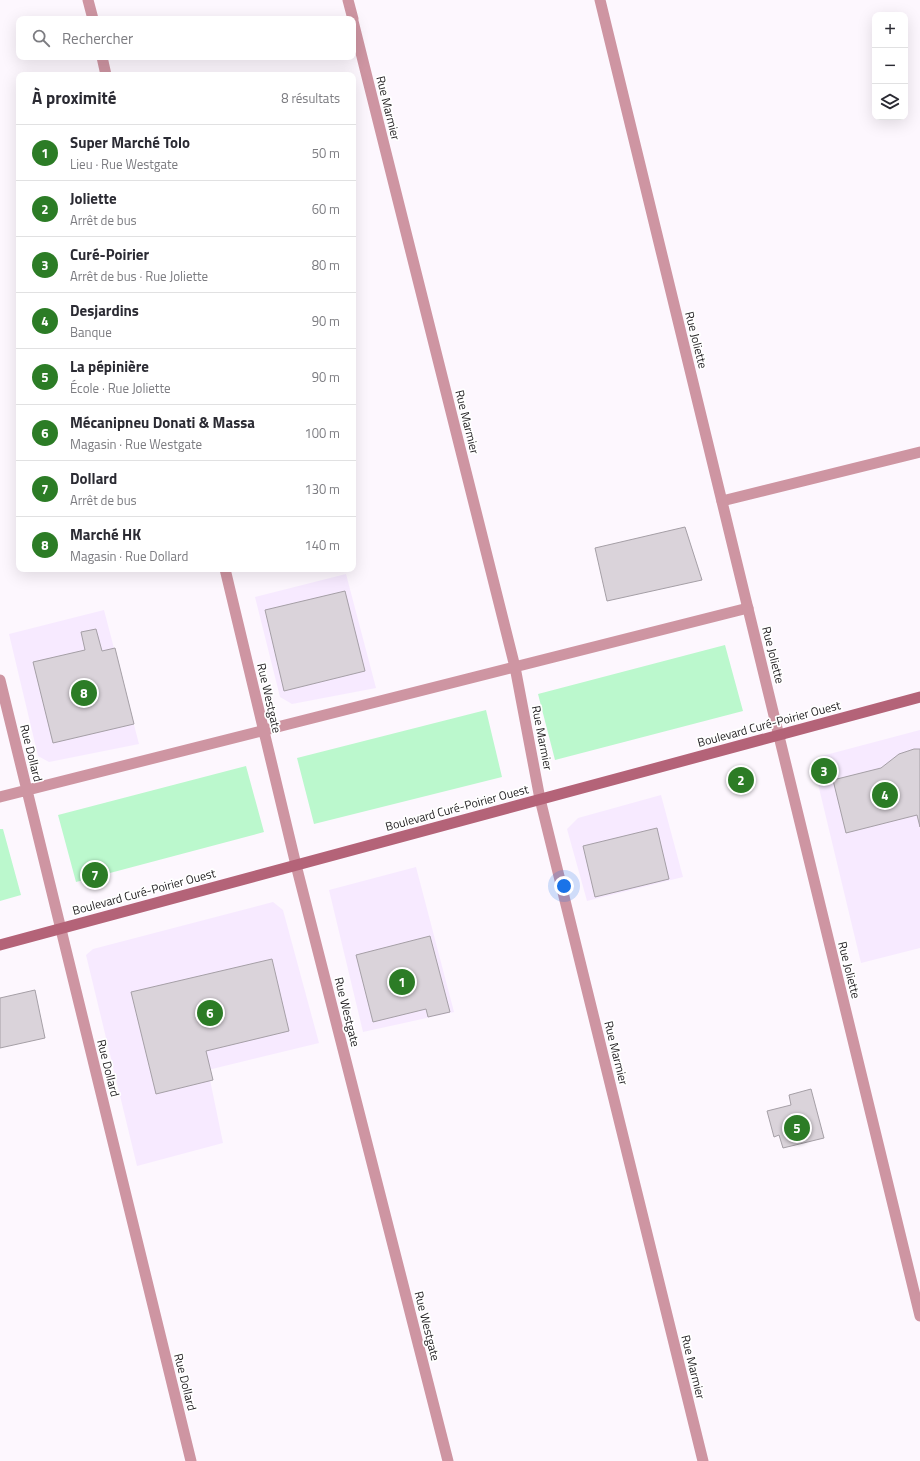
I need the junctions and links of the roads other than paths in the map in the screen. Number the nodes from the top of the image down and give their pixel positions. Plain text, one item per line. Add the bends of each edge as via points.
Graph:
1 (88, 0) edge
2 (348, 0) edge
3 (600, 0) edge
4 (92, 16) edge
5 (352, 16) edge
6 (356, 32) edge
7 (103, 60) edge
8 (105, 72) edge
9 (920, 452) edge
10 (722, 501) junction
11 (226, 572) edge
12 (748, 608) junction
13 (515, 667) junction
14 (0, 680) edge
15 (920, 697) edge
16 (263, 730) junction
17 (779, 734) junction
18 (27, 790) junction
19 (0, 797) edge
20 (540, 799) junction
21 (296, 865) junction
22 (61, 928) junction
23 (0, 945) edge
24 (920, 1316) edge
25 (191, 1461) edge
26 (448, 1461) edge
27 (703, 1461) edge

1 - 4 street
2 - 5 street, Rue Marmier
3 - 10 street, Rue Joliette
6 - 13 street, Rue Marmier
7 - 8 street
9 - 10 street
10 - 12 street, Rue Joliette
11 - 16 street, Rue Westgate
12 - 13 street
12 - 17 street, Rue Joliette
13 - 16 street
13 - 20 street, Rue Marmier
14 - 18 street, Rue Dollard
15 - 17 main road, Boulevard Curé-Poirier Ouest
16 - 18 street
16 - 21 street, Rue Westgate
17 - 20 main road, Boulevard Curé-Poirier Ouest
17 - 24 street, Rue Joliette
18 - 19 street
18 - 22 street, Rue Dollard
20 - 21 main road, Boulevard Curé-Poirier Ouest
20 - 27 street, Rue Marmier
21 - 22 main road, Boulevard Curé-Poirier Ouest
21 - 26 street, Rue Westgate
22 - 23 main road, Boulevard Curé-Poirier Ouest
22 - 25 street, Rue Dollard

